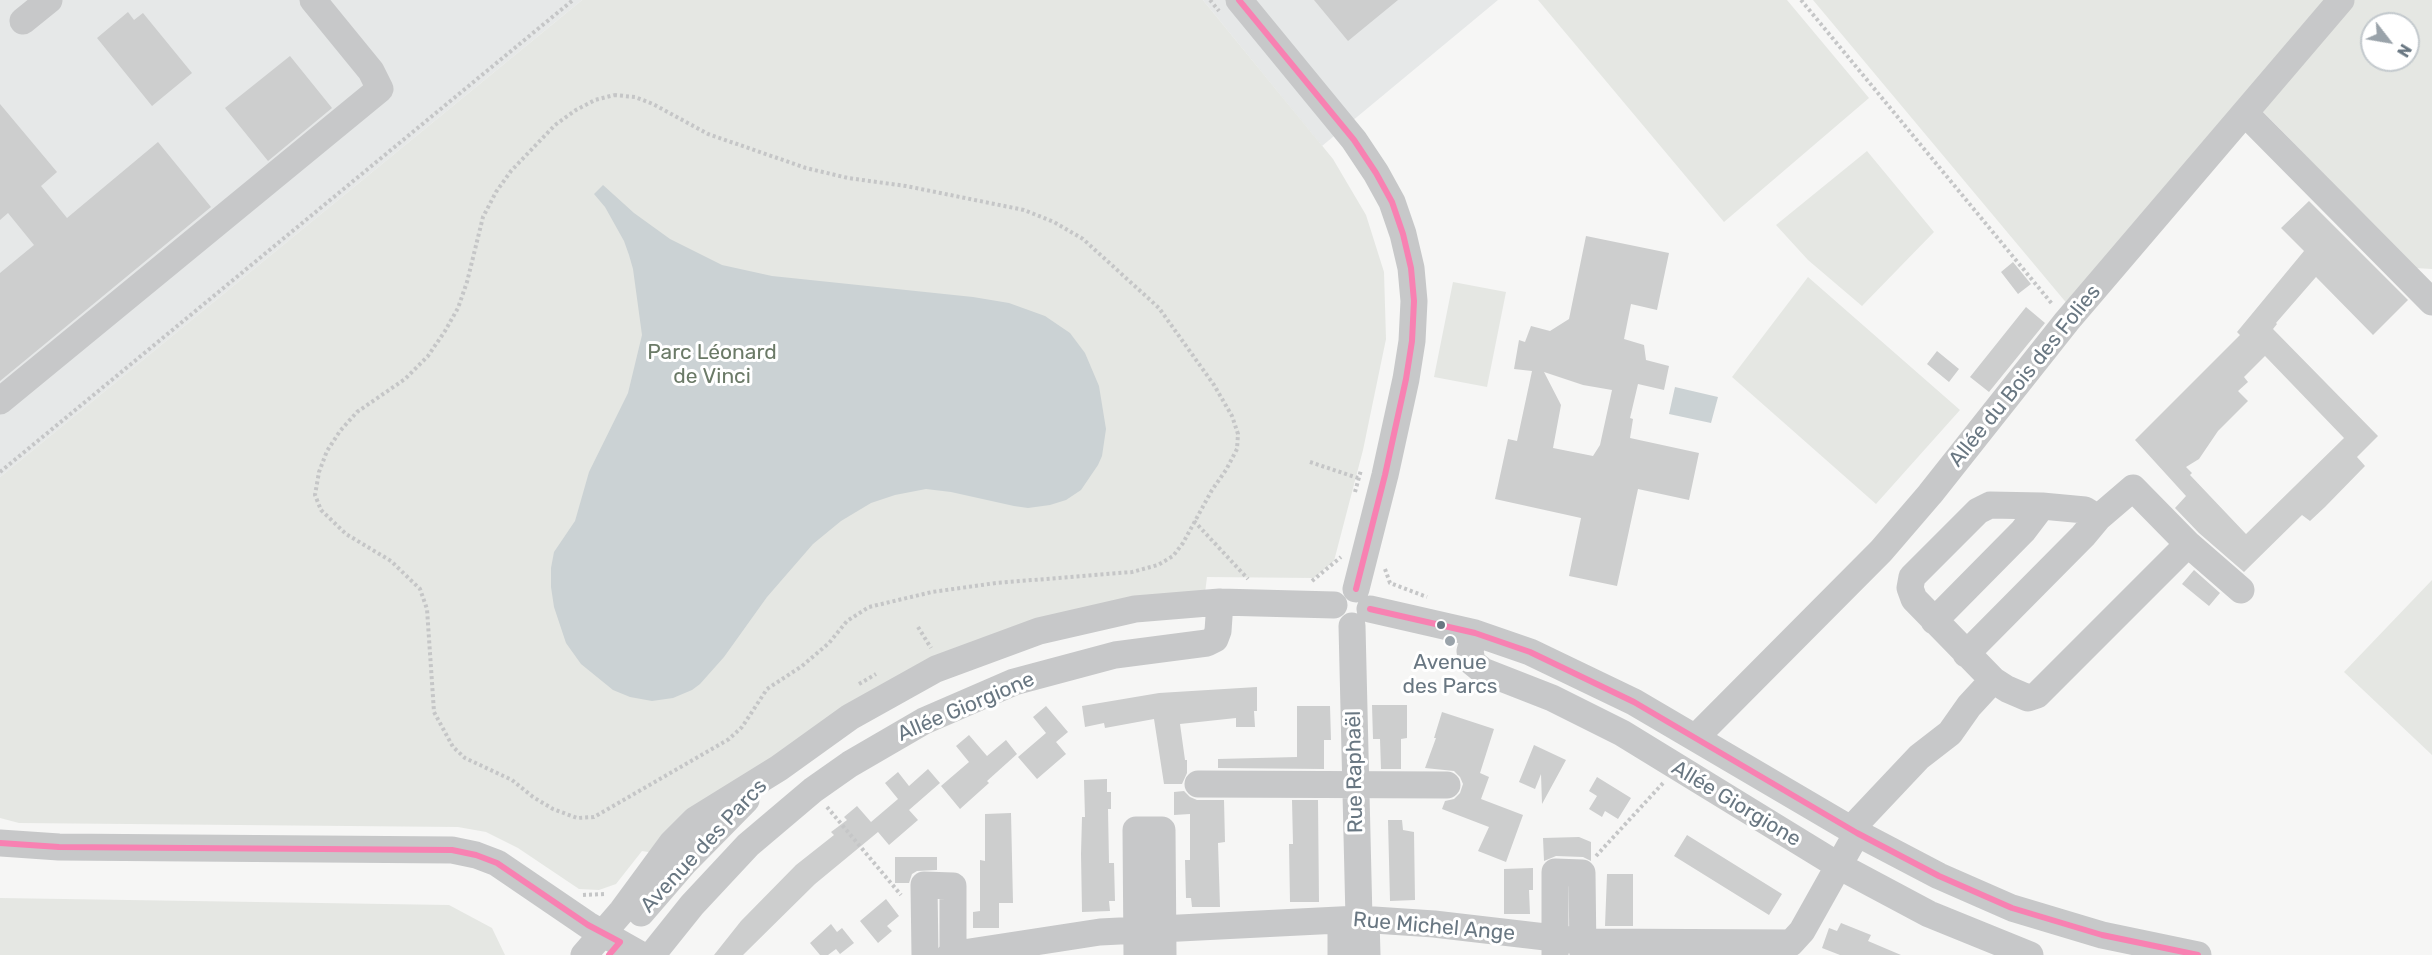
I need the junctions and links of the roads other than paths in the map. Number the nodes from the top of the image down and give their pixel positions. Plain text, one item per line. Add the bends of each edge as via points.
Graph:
1 (49, 0) edge
2 (313, 0) edge
3 (2341, 0) edge
4 (1231, 9) edge
5 (23, 21) dead end
6 (2244, 113) junction
7 (2432, 302) edge
8 (0, 401) edge
9 (2042, 506) junction
10 (2098, 518) junction
11 (2188, 544) junction
12 (2241, 590) dead end
13 (1220, 602) junction
14 (1359, 608) junction
15 (1934, 621) junction
16 (1475, 633) junction
17 (1966, 654) junction
18 (1993, 680) junction
19 (1695, 738) junction
20 (1198, 784) dead end
21 (1356, 784) junction
22 (1447, 785) dead end
23 (1854, 831) junction
24 (0, 843) edge
25 (1839, 866) junction
26 (1355, 919) junction
27 (1146, 938) edge
28 (618, 946) edge
29 (1555, 947) edge
30 (1582, 948) edge
31 (1778, 949) edge
32 (584, 955) edge
33 (652, 955) edge
34 (925, 955) edge
35 (952, 955) edge
36 (1163, 955) edge
37 (1341, 955) edge
38 (1367, 955) edge
39 (2030, 955) edge
40 (2198, 955) edge

1 - 5 street
2 - 8 street via 381,89
3 - 6 street, Allée du Bois des Folies
4 - 14 street, Rue Raphaël via 1354,140 1392,202 1411,268 1413,321 1406,379
6 - 7 street
6 - 19 street, Allée du Bois des Folies via 2067,321 1881,551
9 - 10 street via 2085,510
9 - 15 street via 2023,531
9 - 15 street via 1990,505 1978,511 1912,577 1914,599
10 - 11 street via 2133,488
10 - 17 street
11 - 12 street
11 - 18 street via 2037,695 2020,696
13 - 14 street, Avenue des Parcs via 1334,605 1338,620
13 - 28 street, Avenue des Parcs via 1135,609 1039,630 936,669 850,717 695,820 672,843
13 - 33 street, Allée Giorgione via 1218,631 1215,639 1207,643 1115,655 1014,682 924,721 850,764 748,845 692,904
14 - 16 street
14 - 21 street, Rue Raphaël
15 - 17 street
16 - 19 street via 1530,652 1634,702
16 - 25 street, Allée Giorgione via 1470,651 1472,662 1483,671 1552,698 1622,734
17 - 18 street
18 - 23 street, Rue Michel Ange via 1950,733 1919,757
19 - 23 street
20 - 21 street
21 - 22 street
21 - 26 street, Rue Raphaël
23 - 25 street, Rue Michel Ange
23 - 40 street via 1939,876 2012,908 2102,935
24 - 28 street via 59,847 452,850 497,863
25 - 31 street, Rue Michel Ange via 1802,931
25 - 39 street, Allée Giorgione via 1929,914
26 - 27 street, Rue Michel Ange
26 - 29 street, Rue Michel Ange
26 - 37 street, Rue Raphaël
26 - 38 street, Rue Raphaël
27 - 35 street, Rue Michel Ange via 1100,932
27 - 36 street
28 - 32 street, Avenue des Parcs
29 - 30 street, Rue Michel Ange
29 - 30 street via 1555,872 1582,873
30 - 31 street, Rue Michel Ange
34 - 35 street via 924,885 953,886

